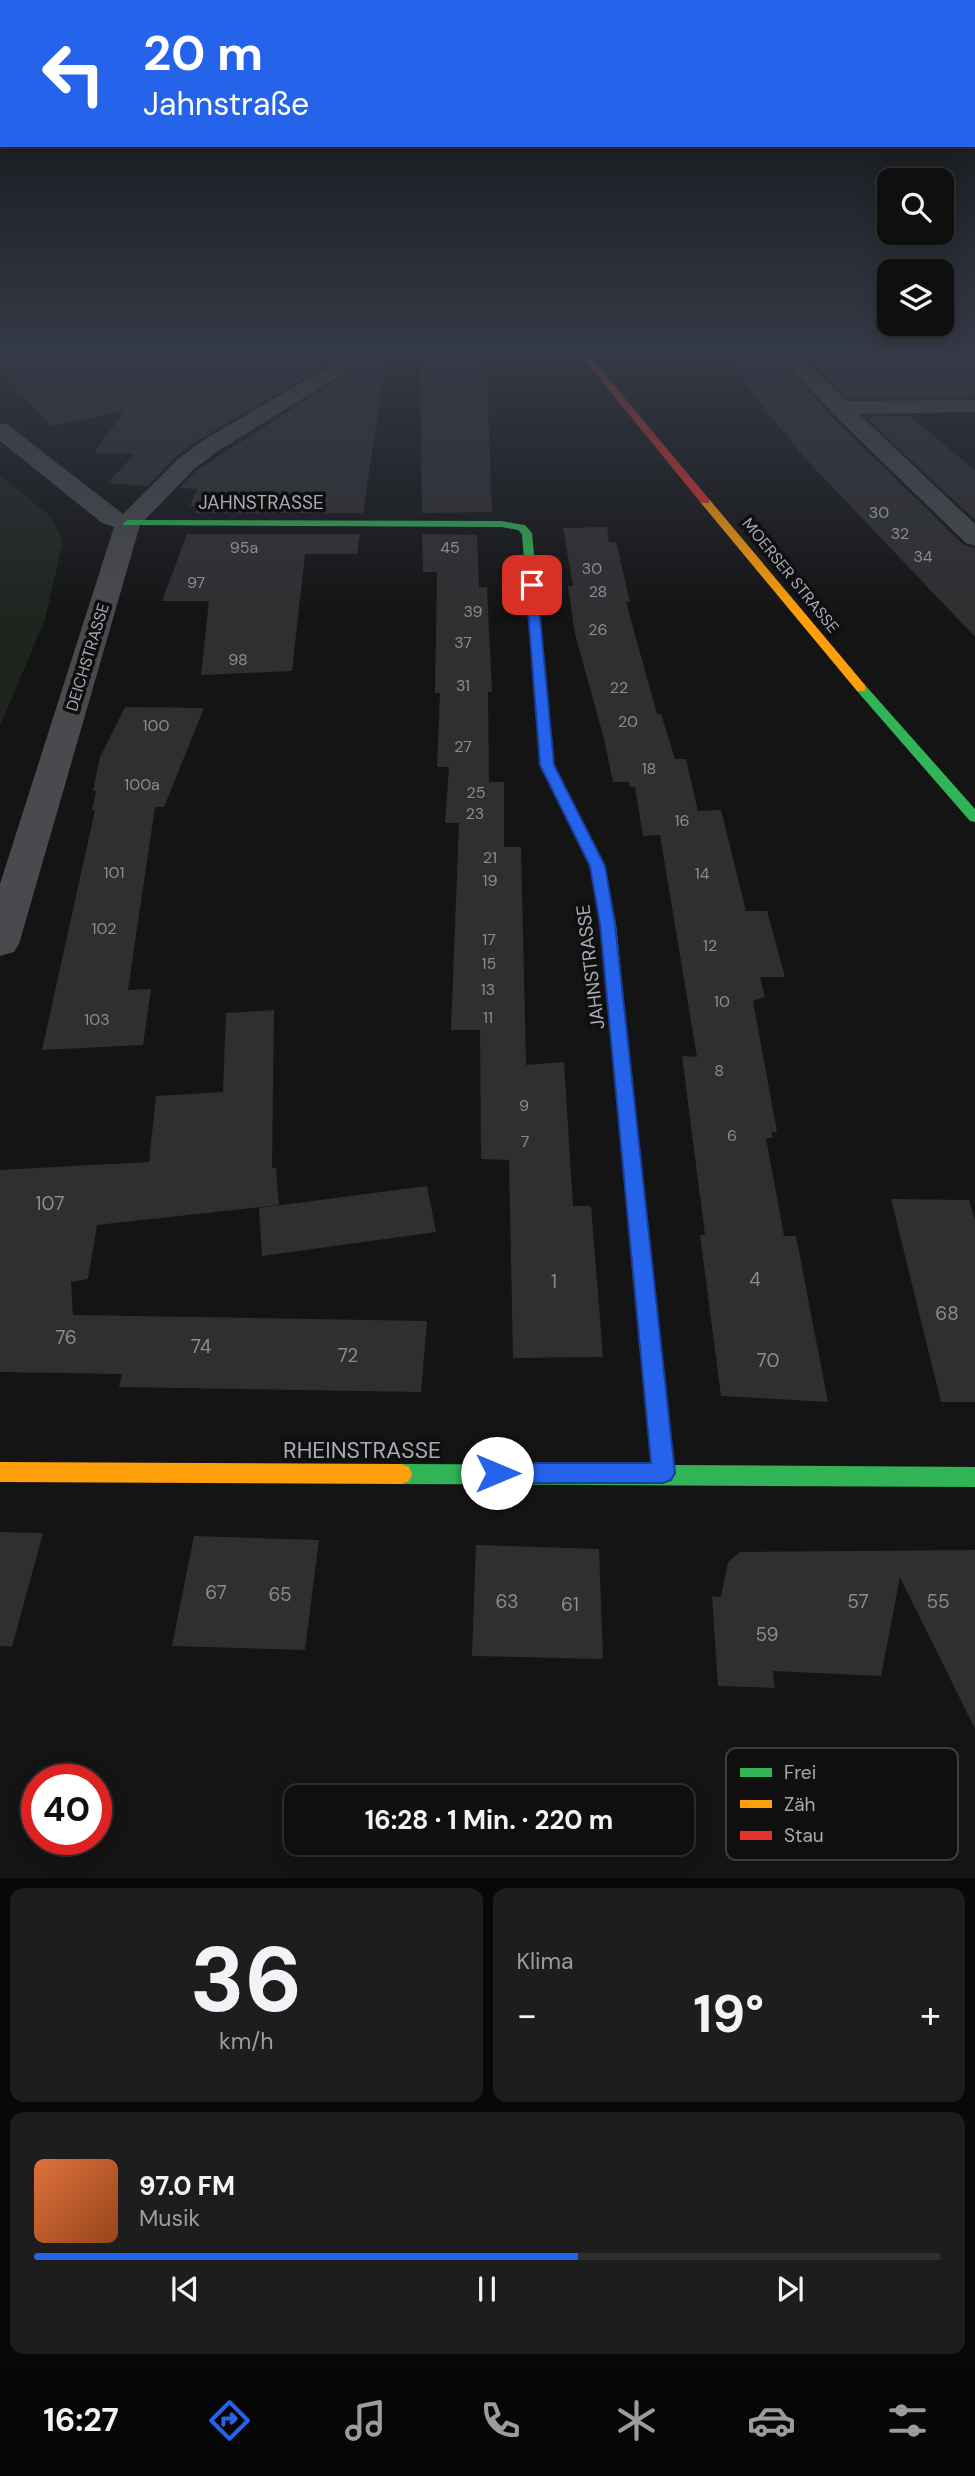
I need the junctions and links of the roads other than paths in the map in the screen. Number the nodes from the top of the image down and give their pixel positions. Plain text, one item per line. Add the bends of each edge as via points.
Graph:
1 (13, 441) edge
2 (219, 441) edge
3 (655, 441) edge
4 (874, 441) edge
5 (128, 523) junction
6 (975, 538) edge
7 (975, 818) edge
8 (0, 944) edge
9 (0, 1472) edge
10 (663, 1473) junction
11 (975, 1477) edge

1 - 5 street via 111,518
2 - 5 street via 186,464
3 - 7 street, MOERSER STRASSE via 853,680
4 - 6 street
5 - 8 street, DEICHSTRASSE
5 - 10 street, JAHNSTRASSE via 501,524 521,527 527,533 547,765 597,866 608,924
9 - 10 street, RHEINSTRASSE
10 - 11 street, RHEINSTRASSE

